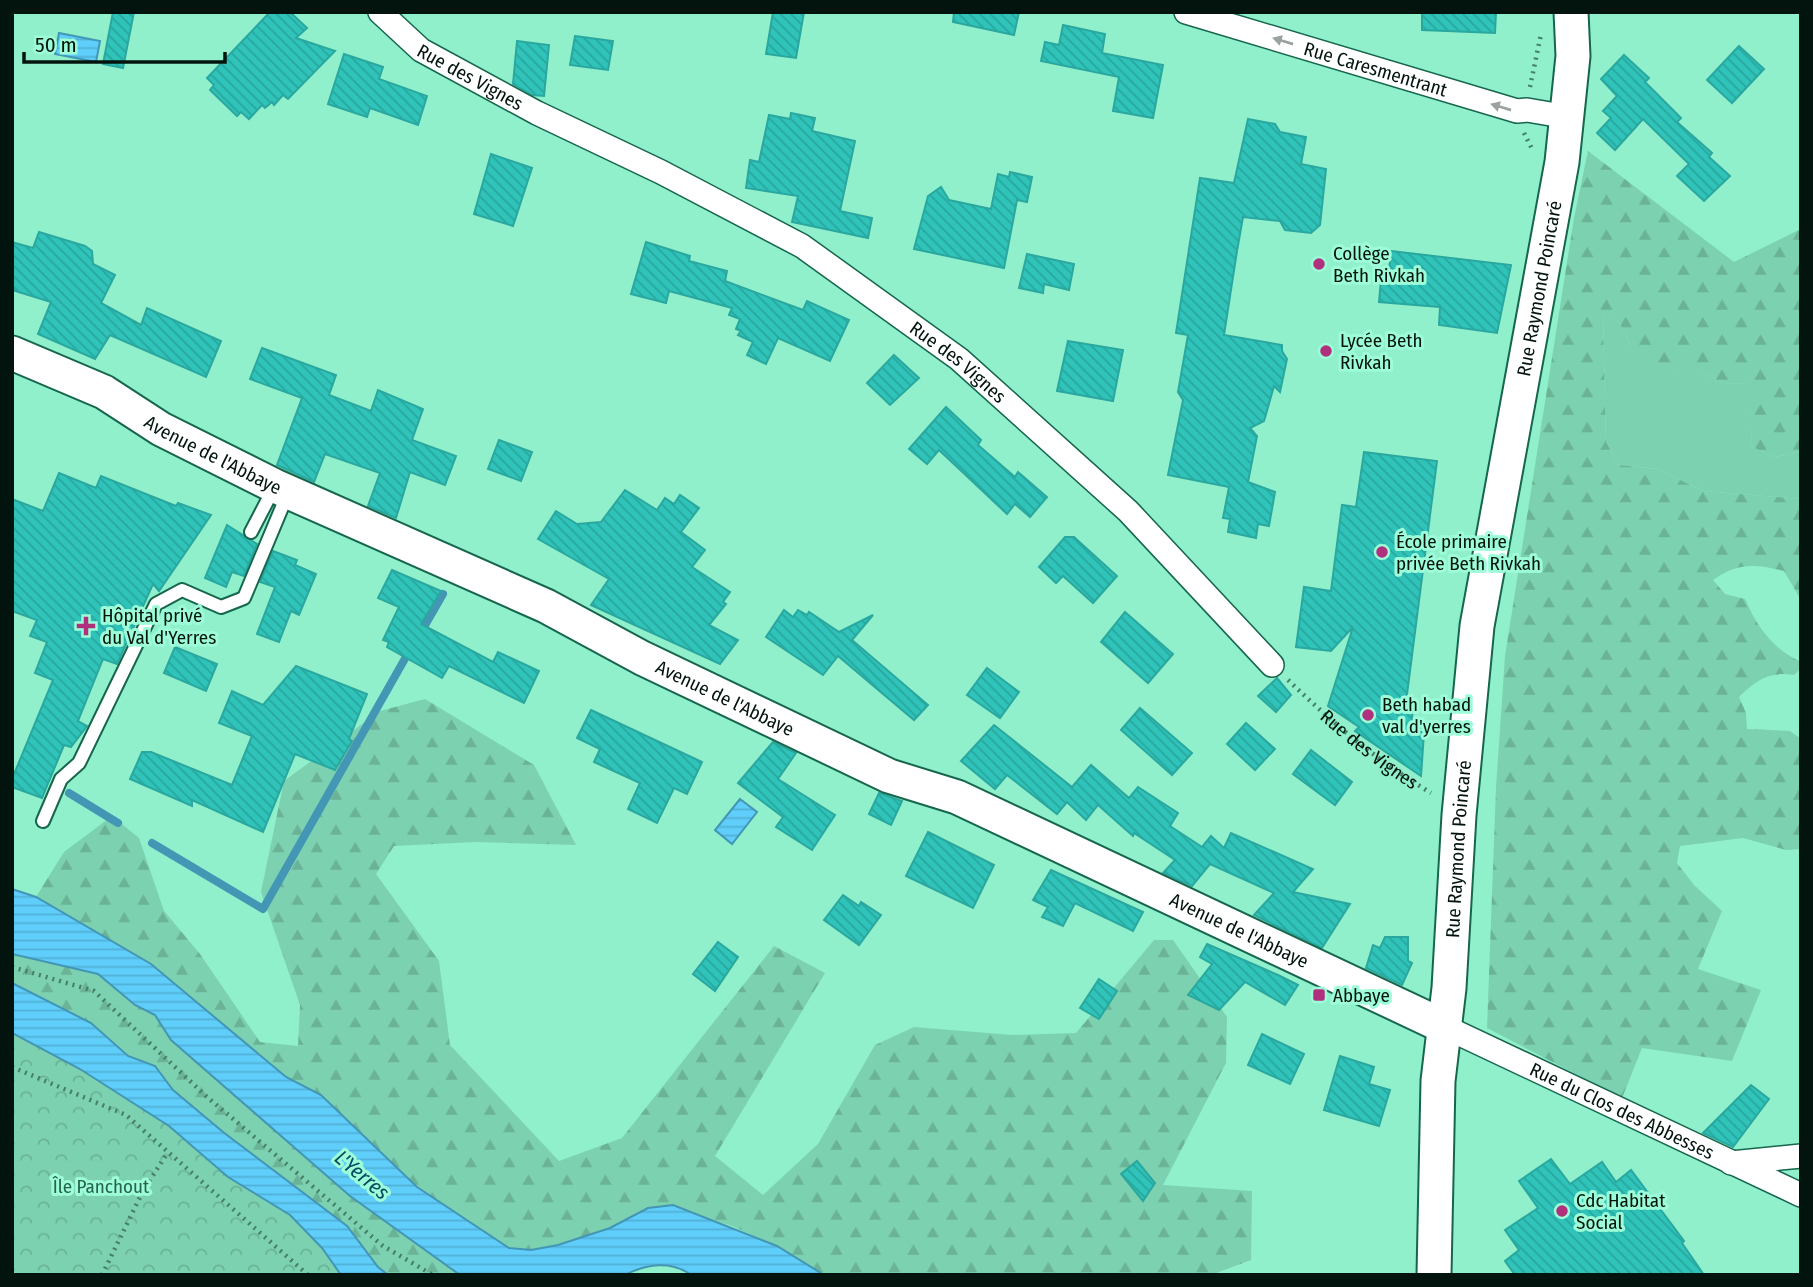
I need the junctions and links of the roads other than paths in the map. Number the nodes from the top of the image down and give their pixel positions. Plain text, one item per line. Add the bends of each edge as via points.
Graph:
1 (380, 12) edge
2 (1186, 12) edge
3 (1571, 12) edge
4 (1568, 117) junction
5 (12, 353) edge
6 (281, 489) junction
7 (251, 532) dead end
8 (1272, 665) road end
9 (43, 821) dead end
10 (1443, 1026) junction
11 (1801, 1156) edge
12 (1731, 1163) junction
13 (1801, 1195) edge
14 (1434, 1275) edge

1 - 8 street, Rue des Vignes via 421,50 802,246 959,359 1128,511
4 -> 2 street, Rue Caresmentrant via 1517,111
3 - 4 street, Rue Raymond Poincaré
4 - 10 street, Rue Raymond Poincaré via 1477,626
5 - 6 street, Avenue de l'Abbaye via 104,392 162,429
6 - 7 lane
6 - 9 lane via 244,598 221,607 182,590 156,604 79,763 61,779
6 - 10 street, Avenue de l'Abbaye via 546,606 642,658 888,776 957,797
10 - 12 street, Rue du Clos des Abbesses
10 - 14 street, Rue Raymond Poincaré
11 - 12 street
12 - 13 street, Rue du Clos des Abbesses

